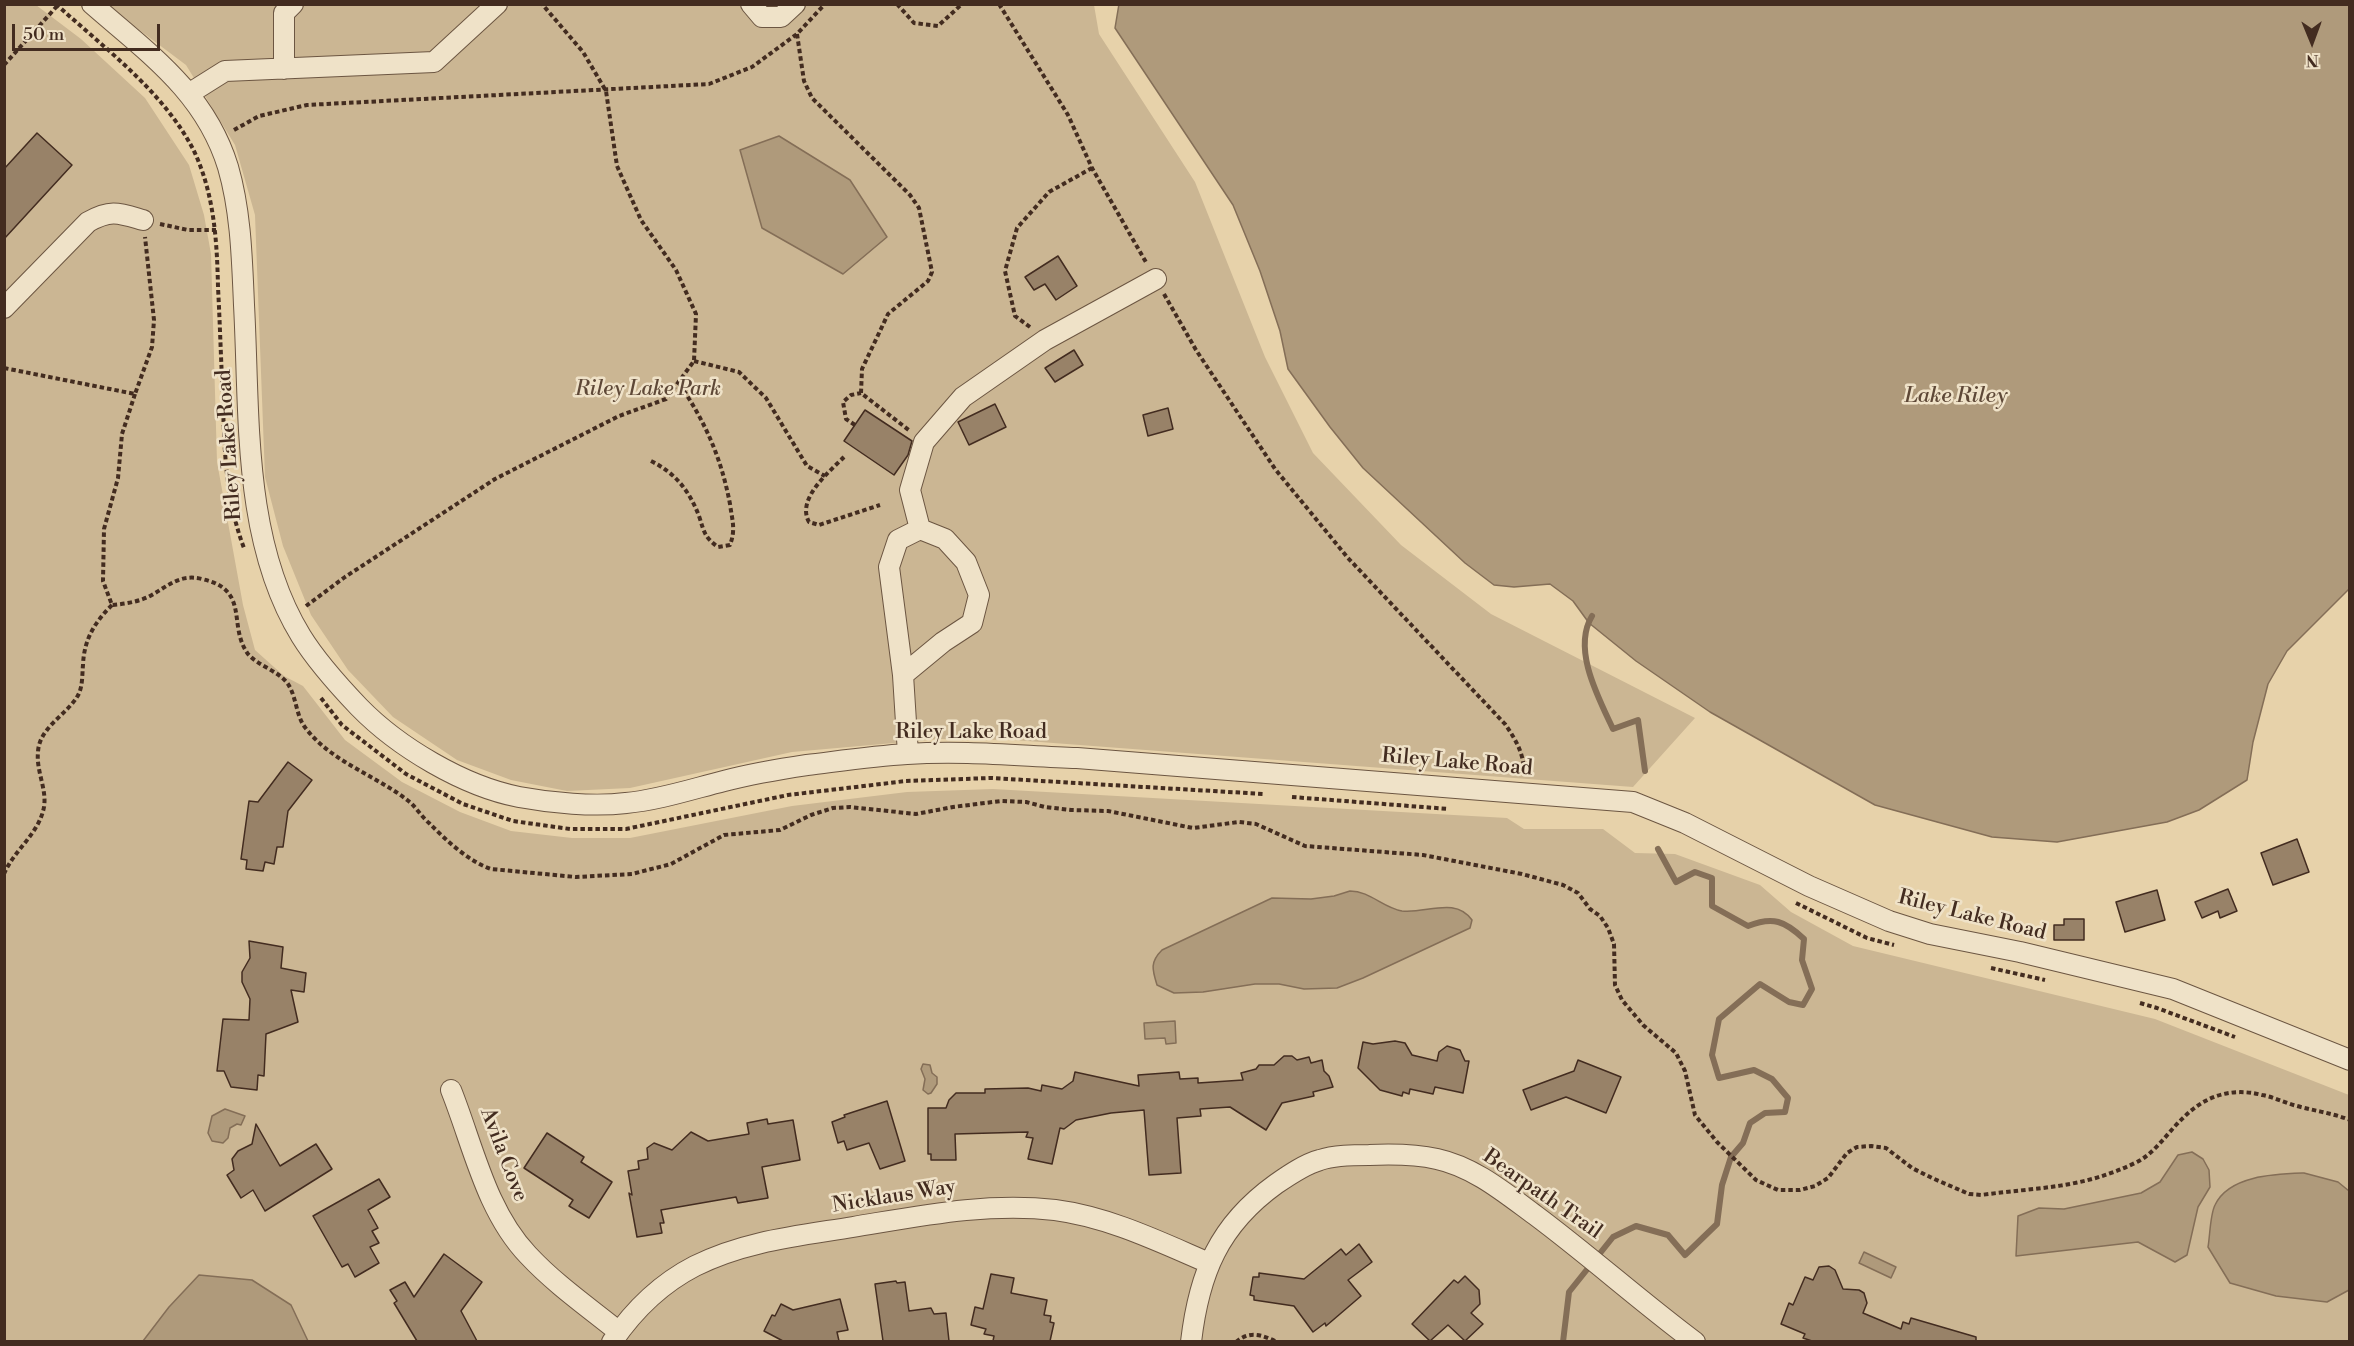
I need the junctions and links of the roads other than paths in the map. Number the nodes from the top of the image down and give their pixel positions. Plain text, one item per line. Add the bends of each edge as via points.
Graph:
1 (92, 4) edge
2 (293, 4) edge
3 (497, 4) edge
4 (751, 4) edge
5 (795, 4) edge
6 (284, 69) junction
7 (190, 93) junction
8 (143, 220) road end
9 (1156, 279) road end
10 (4, 308) edge
11 (920, 529) junction
12 (903, 675) junction
13 (908, 754) junction
14 (2349, 1060) edge
15 (452, 1090) dead end
16 (1209, 1263) junction
17 (616, 1336) edge
18 (1191, 1341) edge
19 (1695, 1341) edge

1 - 7 street, Riley Lake Road
2 - 6 street via 284,13
3 - 6 street via 434,63
4 - 5 street via 762,17 781,17
6 - 7 street via 225,71
7 - 13 street, Riley Lake Road via 227,165 237,210 253,477 261,533 276,585 300,635 333,680 372,720 415,753 464,779 516,797 569,803 624,804 805,766
8 - 10 street via 105,212 88,222
9 - 11 street via 1045,340 963,397 924,442 910,490
11 - 12 street via 898,540 889,567
11 - 12 street via 945,539 966,562 979,595 972,623
12 - 13 street
13 - 14 street, Riley Lake Road via 1077,758 1633,802 1889,921 1930,934 2173,989
15 - 17 street, Avila Cove via 500,1216 522,1248
16 - 17 street, Nicklaus Way via 1105,1221 1058,1211 1009,1206 959,1210 771,1239 730,1250 693,1267 657,1291
16 - 18 street, Bearpath Trail via 1196,1304
16 - 19 street, Bearpath Trail via 1227,1232 1253,1201 1320,1159 1400,1154 1438,1160 1473,1172 1505,1193

